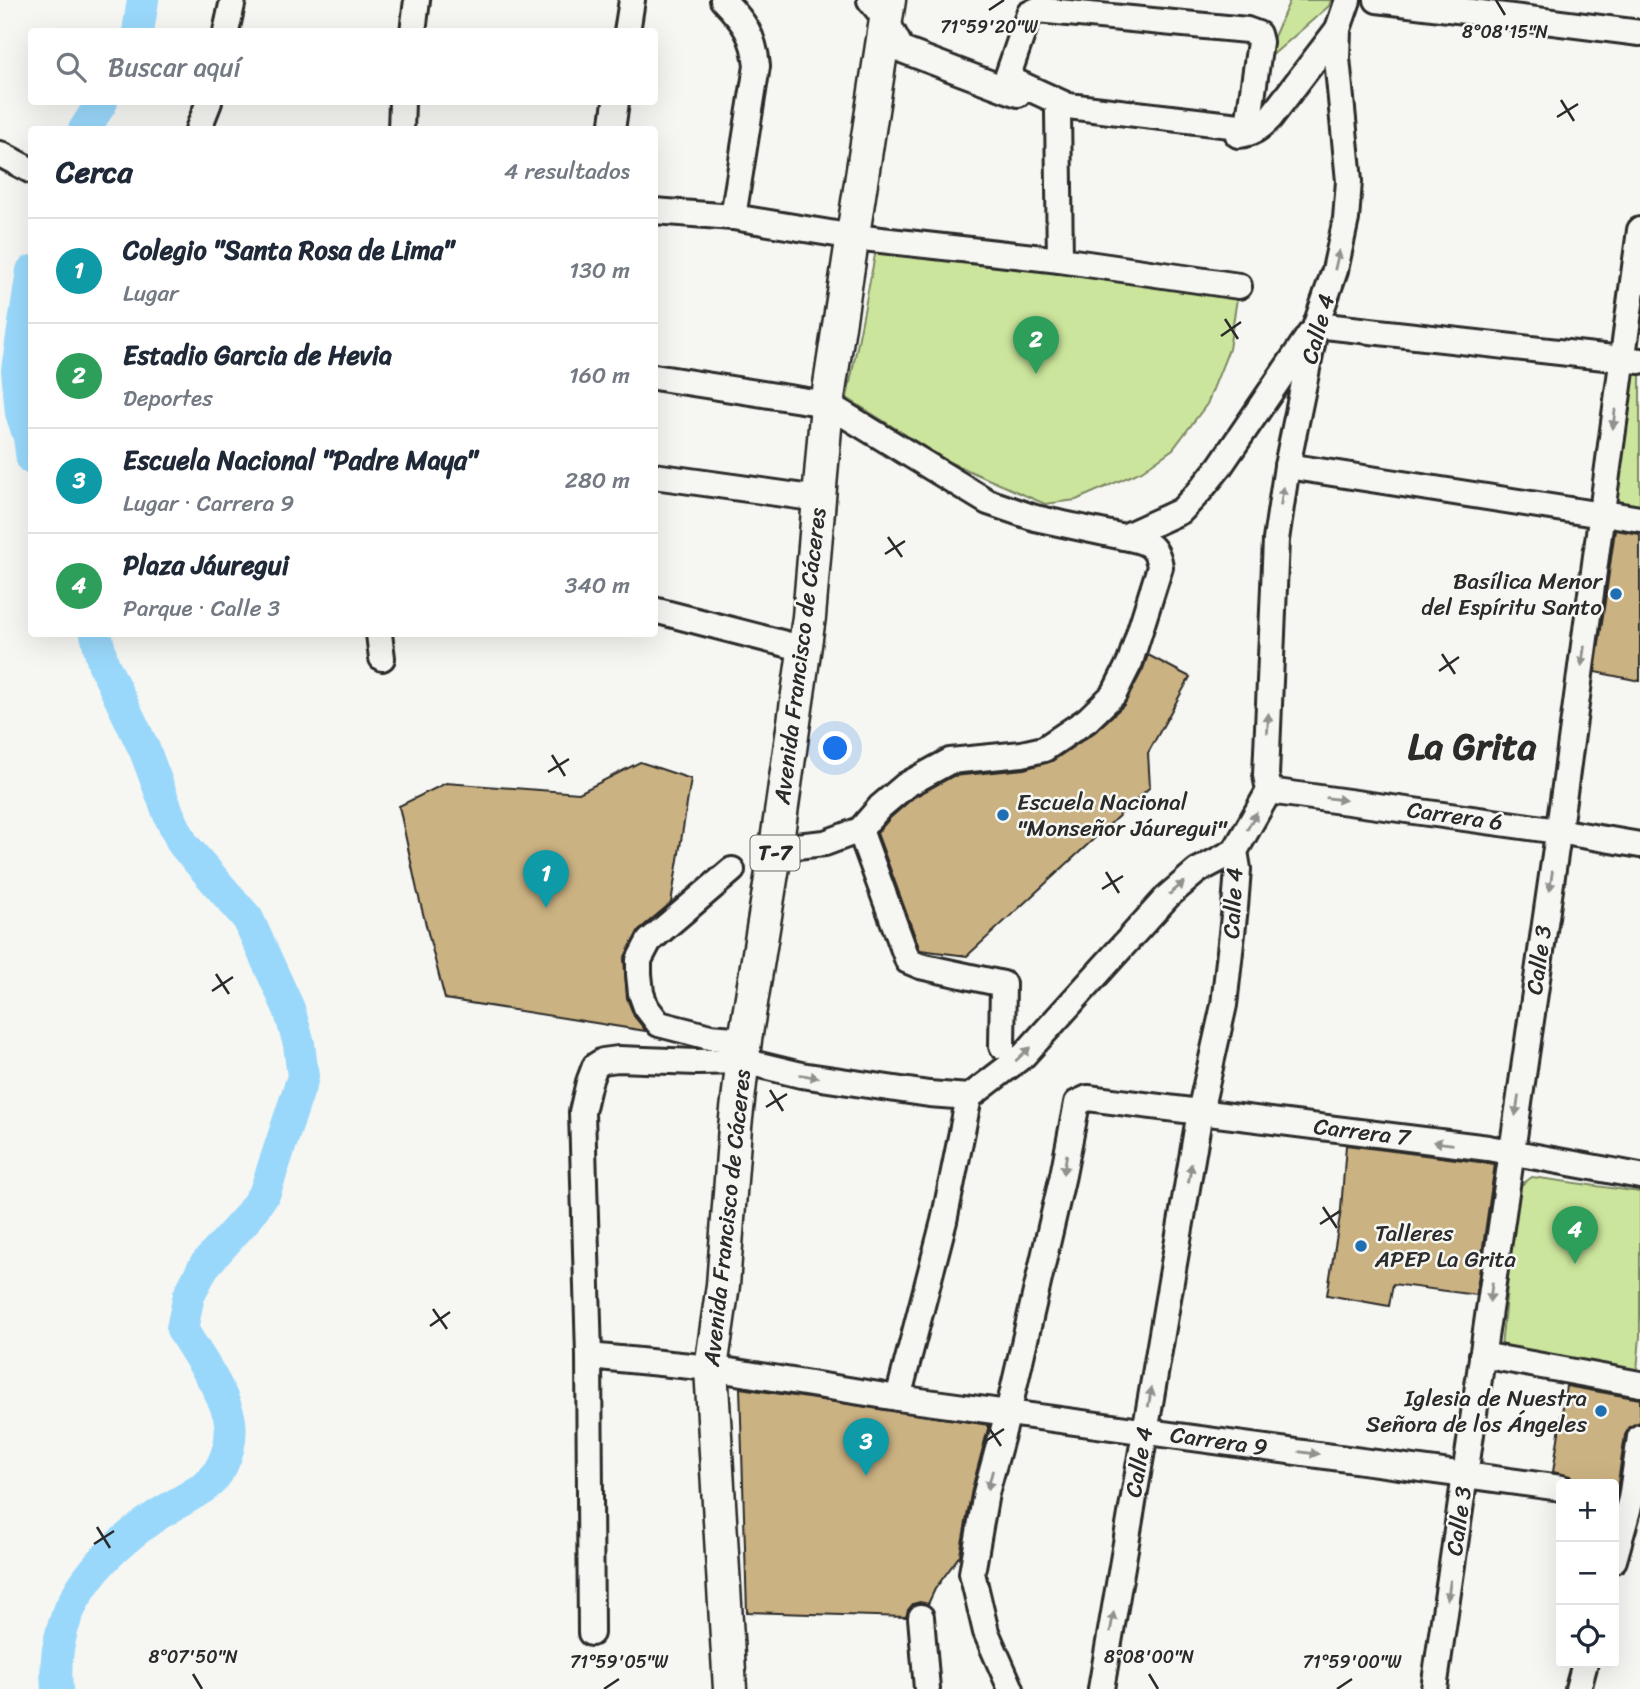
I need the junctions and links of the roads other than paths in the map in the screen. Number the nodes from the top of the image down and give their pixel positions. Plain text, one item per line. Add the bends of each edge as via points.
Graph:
1 (233, 0) edge
2 (417, 0) edge
3 (632, 0) edge
4 (723, 0) edge
5 (1348, 0) edge
6 (1377, 0) edge
7 (882, 7) edge
8 (1187, 12) edge
9 (227, 28) edge
10 (414, 28) edge
11 (628, 28) edge
12 (1338, 29) junction
13 (1640, 33) edge
14 (1006, 83) junction
15 (208, 105) edge
16 (402, 105) edge
17 (616, 105) edge
18 (1058, 112) junction
19 (200, 126) edge
20 (401, 126) edge
21 (613, 126) edge
22 (0, 154) edge
23 (28, 169) edge
24 (658, 211) edge
25 (733, 218) junction
26 (1640, 230) edge
27 (854, 237) junction
28 (1060, 260) junction
29 (1239, 286) dead end
30 (1316, 325) junction
31 (1631, 359) edge
32 (658, 378) edge
33 (827, 404) junction
34 (1287, 466) junction
35 (658, 477) edge
36 (819, 499) junction
37 (1602, 515) junction
38 (1640, 519) edge
39 (1124, 537) junction
40 (658, 611) edge
41 (805, 649) junction
42 (1269, 791) junction
43 (860, 830) junction
44 (1558, 831) junction
45 (1640, 845) edge
46 (776, 848) junction
47 (1235, 851) junction
48 (732, 870) dead end
49 (1002, 1046) dead end
50 (744, 1050) junction
51 (970, 1097) junction
52 (1200, 1112) junction
53 (1510, 1152) junction
54 (1640, 1177) edge
55 (1482, 1355) junction
56 (589, 1356) junction
57 (711, 1368) junction
58 (1640, 1384) edge
59 (898, 1398) junction
60 (1008, 1413) junction
61 (1144, 1432) junction
62 (1640, 1437) edge
63 (1466, 1474) junction
64 (1556, 1487) edge
65 (1628, 1499) edge
66 (1618, 1542) edge
67 (921, 1617) dead end
68 (591, 1633) dead end
69 (1583, 1668) edge
70 (730, 1689) edge
71 (927, 1689) edge
72 (1011, 1689) edge
73 (1101, 1689) edge
74 (1434, 1689) edge
75 (1577, 1689) edge

1 - 9 street
2 - 10 street
3 - 11 street
4 - 25 street via 743,21 755,46 757,66
5 - 12 street, Calle 4
6 - 13 street
7 - 14 street via 902,50
7 - 27 main road, Avenida Francisco de Cáceres / T-7
8 - 14 street via 1037,10 1030,14
8 - 14 street via 1258,34 1245,124 1068,106
12 - 18 street via 1270,118 1249,134 1235,136
30 -> 12 street, Calle 4 via 1335,270 1349,181
14 - 18 street
15 - 19 street
16 - 20 street
17 - 21 street
18 - 28 street
22 - 23 street
24 - 25 street
25 - 27 street
26 - 31 street, Calle 3
27 - 28 street
27 - 33 main road, Avenida Francisco de Cáceres / T-7
28 - 29 street
30 - 31 street
30 - 34 street, Calle 4
30 - 39 street via 1199,492 1181,510
31 -> 37 street, Calle 3
32 - 33 street
33 - 36 main road, Avenida Francisco de Cáceres / T-7
33 - 39 street via 988,502 1035,518
34 - 37 street
42 -> 34 street, Calle 4 via 1276,540
35 - 36 street
36 - 41 main road, Avenida Francisco de Cáceres / T-7
37 - 38 street
37 -> 44 street, Calle 3
39 - 43 street via 1150,543 1160,567 1130,662 1114,694 1087,720 1044,749 950,761 906,785
40 - 41 street
41 - 46 main road, Avenida Francisco de Cáceres / T-7
42 -> 44 street, Carrera 6
47 -> 42 street, Calle 4
43 - 46 street via 825,843
43 - 49 street via 908,961 1003,984
44 - 45 street, Carrera 6
44 -> 53 street, Calle 3
46 - 50 main road, Avenida Francisco de Cáceres / T-7
51 -> 47 street via 1024,1055 1168,896 1197,871
47 - 52 street, Calle 4 via 1238,869 1224,1005
48 - 50 street via 649,942 639,960 639,974 646,1007 659,1024
50 -> 51 street via 801,1075
50 - 56 street via 696,1062 618,1059 596,1066 582,1112
50 - 57 main road, Avenida Francisco de Cáceres / T-7
51 - 59 street
53 -> 52 street, Carrera 7
52 -> 60 street, Carrera 7 via 1082,1099 1077,1103
61 -> 52 street, Calle 4
53 - 54 street, Carrera 7
53 -> 55 street, Calle 3
55 - 58 street
55 - 63 street, Calle 3
56 - 57 street, Carrera 9
56 - 68 street
57 - 59 street, Carrera 9
57 - 70 main road, Avenida Francisco de Cáceres / T-7
59 - 60 street, Carrera 9
60 - 61 street, Carrera 9
60 -> 72 street via 986,1493 972,1573 985,1632
61 -> 63 street, Carrera 9
73 -> 61 street, Calle 4
62 - 65 street
63 - 64 street, Carrera 9
63 -> 74 street, Calle 3
65 - 66 street
67 - 71 street
69 - 75 street

